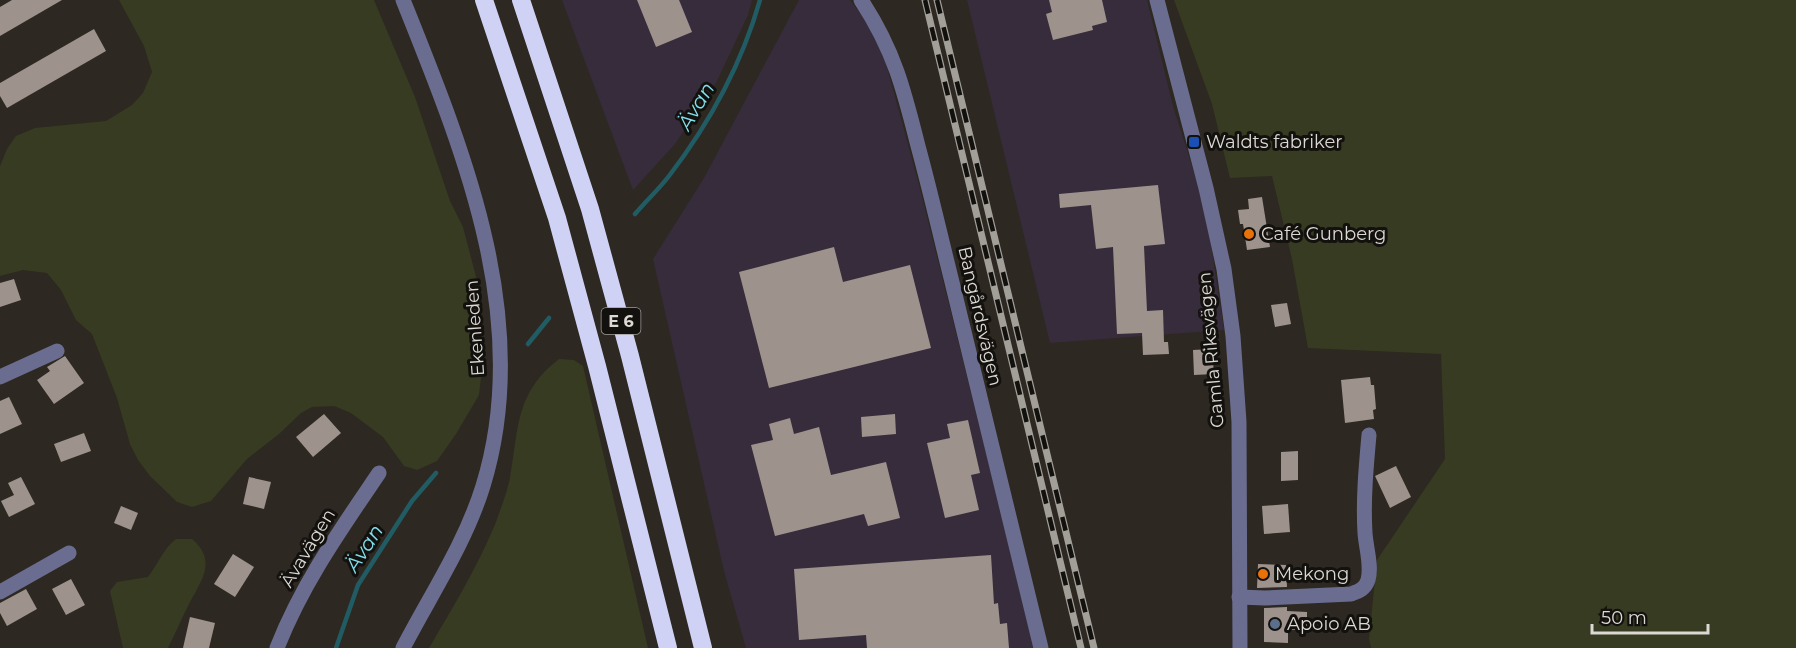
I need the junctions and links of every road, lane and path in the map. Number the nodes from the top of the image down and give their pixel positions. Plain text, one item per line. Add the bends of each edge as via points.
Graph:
1 (402, 0) edge
2 (484, 0) edge
3 (521, 0) edge
4 (861, 0) edge
5 (1157, 0) edge
6 (57, 351) dead end
7 (0, 377) edge
8 (1369, 435) dead end
9 (379, 473) dead end
10 (69, 554) dead end
11 (0, 592) edge
12 (1239, 597) junction
13 (277, 648) edge
14 (403, 648) edge
15 (668, 648) edge
16 (703, 648) edge
17 (1041, 648) edge
18 (1240, 648) edge

1 - 14 street, Ekenleden via 447,111 484,231 495,295 500,371 493,447 482,487 459,547
2 - 15 highway, E 6 via 557,218
3 - 16 highway, E 6 via 590,209
4 - 17 street, Bangårdsvägen via 901,79
5 - 12 street, Gamla Riksvägen via 1224,269 1239,422
6 - 7 street
8 - 12 street via 1365,534 1369,570 1362,589 1351,594
9 - 13 street, Ävavägen via 301,594
10 - 11 street
12 - 18 street, Gamla Riksvägen

